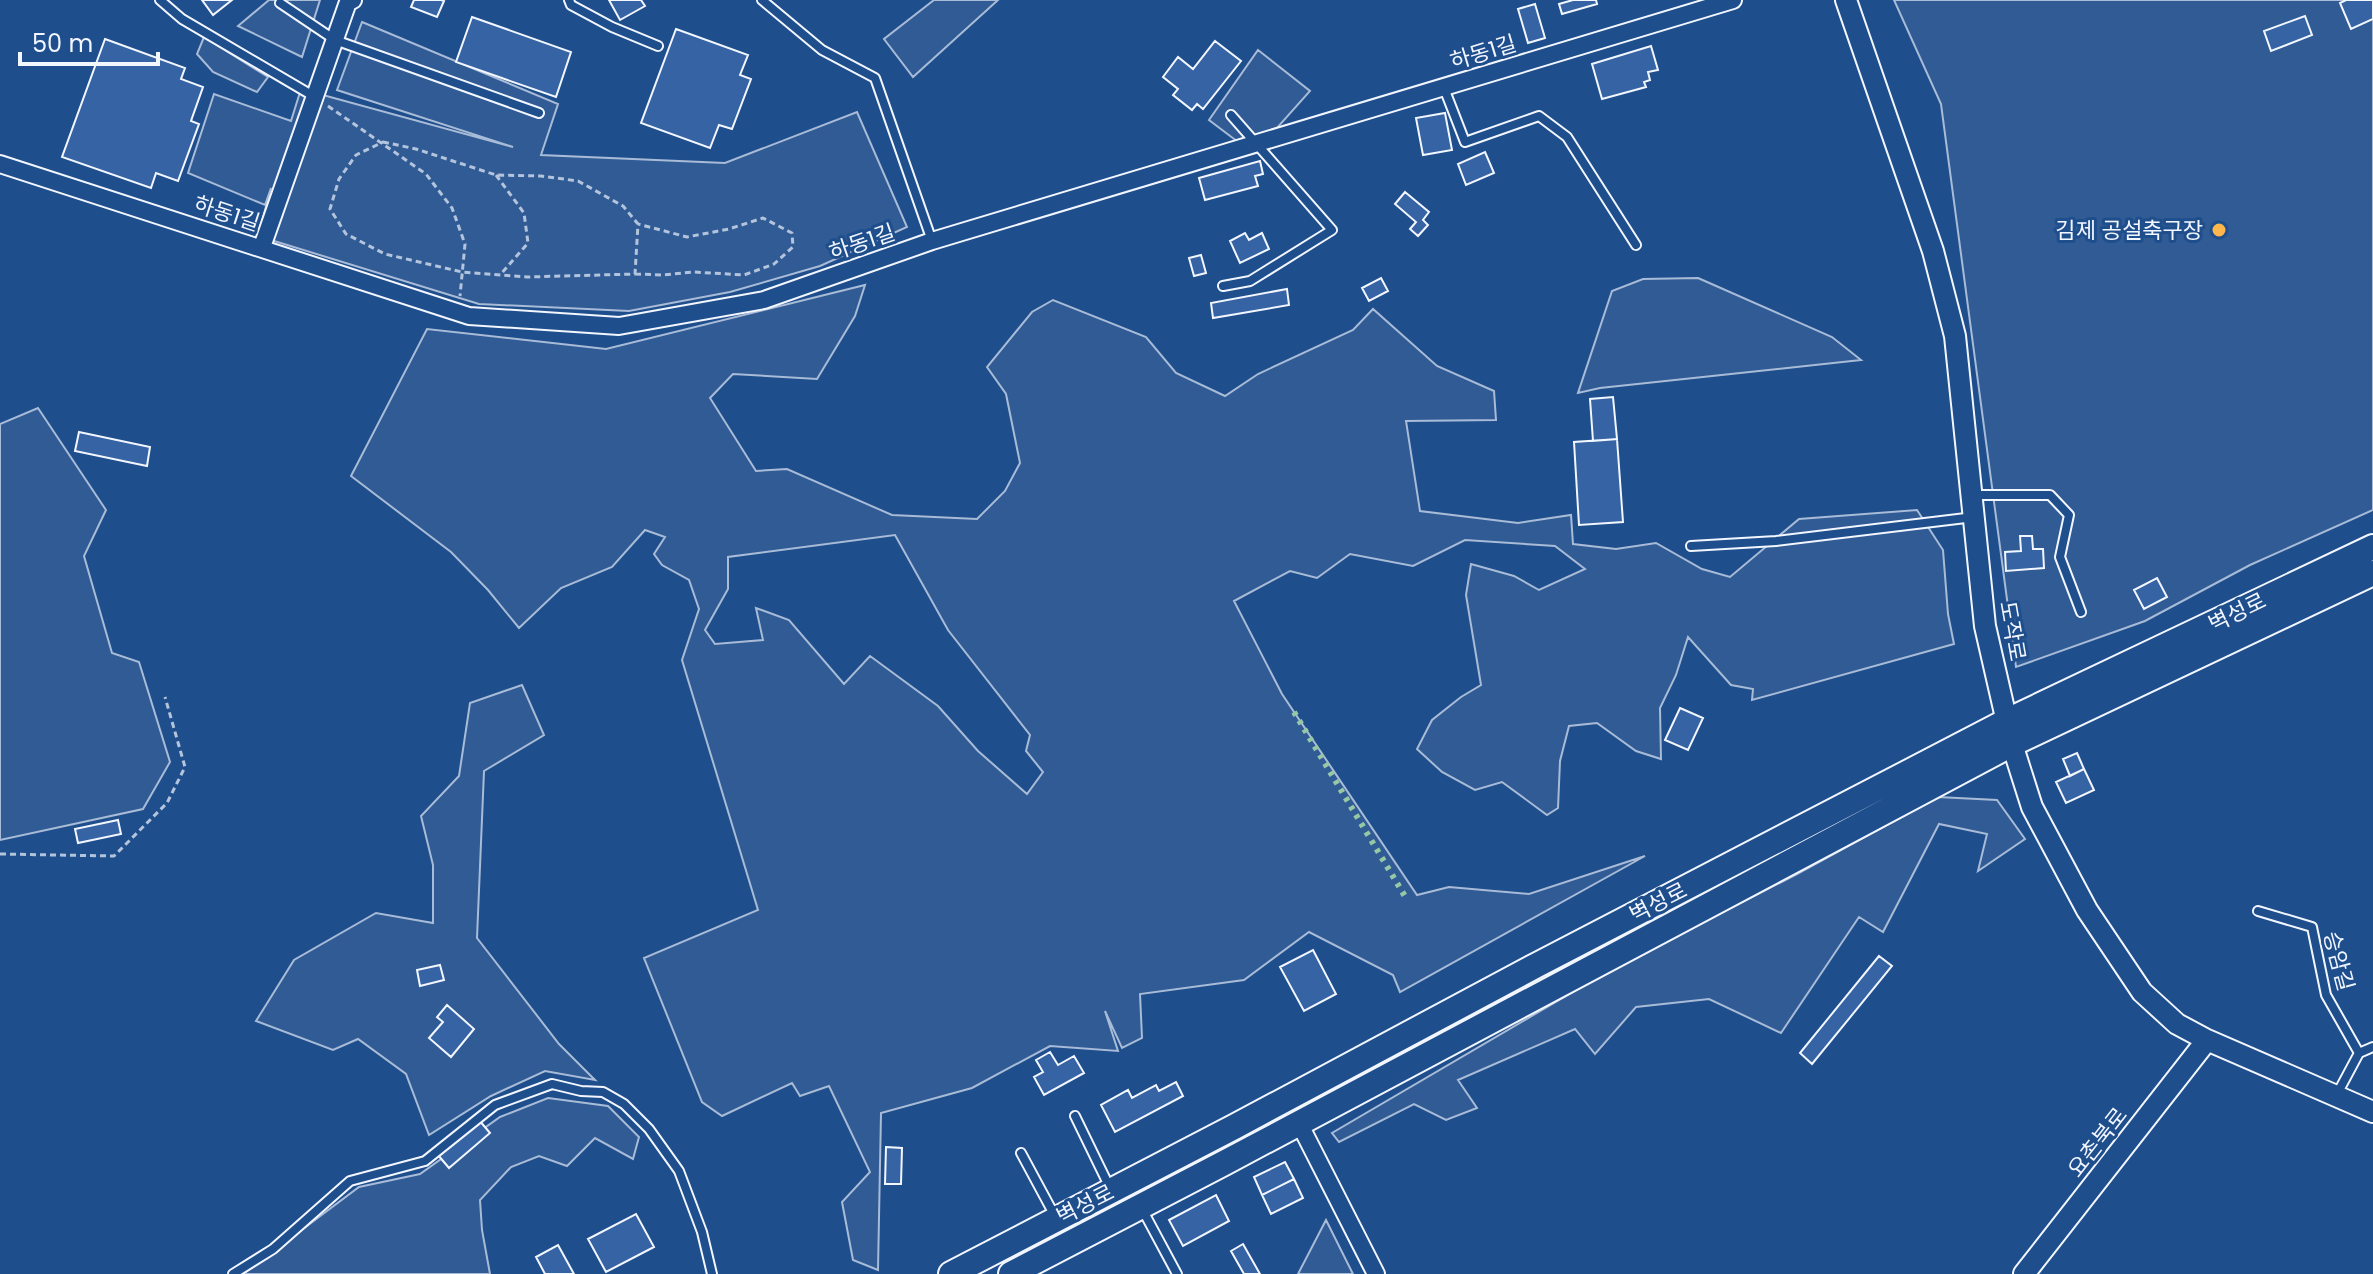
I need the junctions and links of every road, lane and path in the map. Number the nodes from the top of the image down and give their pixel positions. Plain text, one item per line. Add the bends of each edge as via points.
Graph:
1 (160, 0) edge
2 (569, 0) edge
3 (762, 0) edge
4 (1733, 0) edge
5 (1846, 0) edge
6 (350, 1) edge
7 (280, 3) dead end
8 (335, 40) junction
9 (658, 46) dead end
10 (1443, 87) junction
11 (315, 97) junction
12 (539, 113) dead end
13 (1231, 115) dead end
14 (383, 142) junction
15 (1257, 143) junction
16 (0, 164) edge
17 (496, 175) junction
18 (638, 224) junction
19 (932, 241) junction
20 (1636, 245) dead end
21 (262, 247) junction
22 (462, 272) junction
23 (635, 274) junction
24 (500, 275) junction
25 (1223, 286) dead end
26 (460, 297) dead end
27 (1972, 495) junction
28 (1974, 517) junction
29 (1691, 546) dead end
30 (2373, 547) edge
31 (2373, 573) edge
32 (2081, 612) dead end
33 (165, 697) dead end
34 (2010, 732) junction
35 (0, 854) edge
36 (2258, 911) dead end
37 (2207, 1040) junction
38 (2373, 1047) edge
39 (2359, 1053) junction
40 (2336, 1096) junction
41 (2373, 1112) edge
42 (1075, 1116) dead end
43 (1299, 1123) junction
44 (1021, 1153) dead end
45 (1111, 1190) junction
46 (1140, 1207) junction
47 (1056, 1219) junction
48 (233, 1274) edge
49 (712, 1274) edge
50 (951, 1274) edge
51 (1011, 1274) edge
52 (1177, 1274) edge
53 (1376, 1274) edge
54 (2024, 1274) edge

1 - 11 lane via 182,19
2 - 9 lane via 612,27
3 - 19 lane via 822,50 875,78
4 - 10 street, 하동1길
5 - 27 street, 도작로 via 1933,251 1955,336
6 - 8 street
7 - 8 lane
8 - 11 street
8 - 12 lane
10 - 15 street, 하동1길
10 - 20 lane via 1465,142 1539,116 1567,137
11 - 14 path
11 - 21 street
13 - 15 lane
14 - 17 path
14 - 22 path via 426,174 452,208 465,244
14 - 22 path via 356,155 339,179 330,209 346,234 385,254
15 - 19 street, 하동1길
15 - 25 lane via 1332,230 1250,281
16 - 21 street, 하동1길
17 - 18 path via 578,181 623,206
17 - 24 path via 524,213 528,243
18 - 23 path
18 - 23 path via 687,237 763,218 792,233 793,247 774,264 744,275
19 - 21 street, 하동1길 via 764,300 619,326 469,316
22 - 24 path
22 - 26 path
23 - 24 path
27 - 28 street, 도작로
27 - 32 lane via 2050,495 2069,515 2060,557
28 - 29 lane
28 - 34 street, 도작로 via 1985,626
30 - 34 main road, 벽성로
31 - 34 main road, 벽성로
33 - 35 path via 185,767 167,803 114,856
34 - 37 street, 도작로 via 2032,807 2087,910 2142,992 2177,1024
34 - 43 main road, 벽성로
34 - 45 main road, 벽성로 via 1523,972
36 - 39 lane, 승암길 via 2312,927 2326,995
37 - 40 street, 도작로
37 - 54 street, 요촌북로
38 - 39 lane
39 - 40 lane
40 - 41 street, 도작로
42 - 45 lane
43 - 46 main road, 벽성로
43 - 53 street
44 - 47 lane
45 - 47 main road, 벽성로
46 - 51 main road, 벽성로
46 - 52 lane
47 - 50 main road, 벽성로
48 - 49 lane via 273,1249 350,1181 425,1161 495,1105 552,1084 603,1092 649,1129 679,1171

